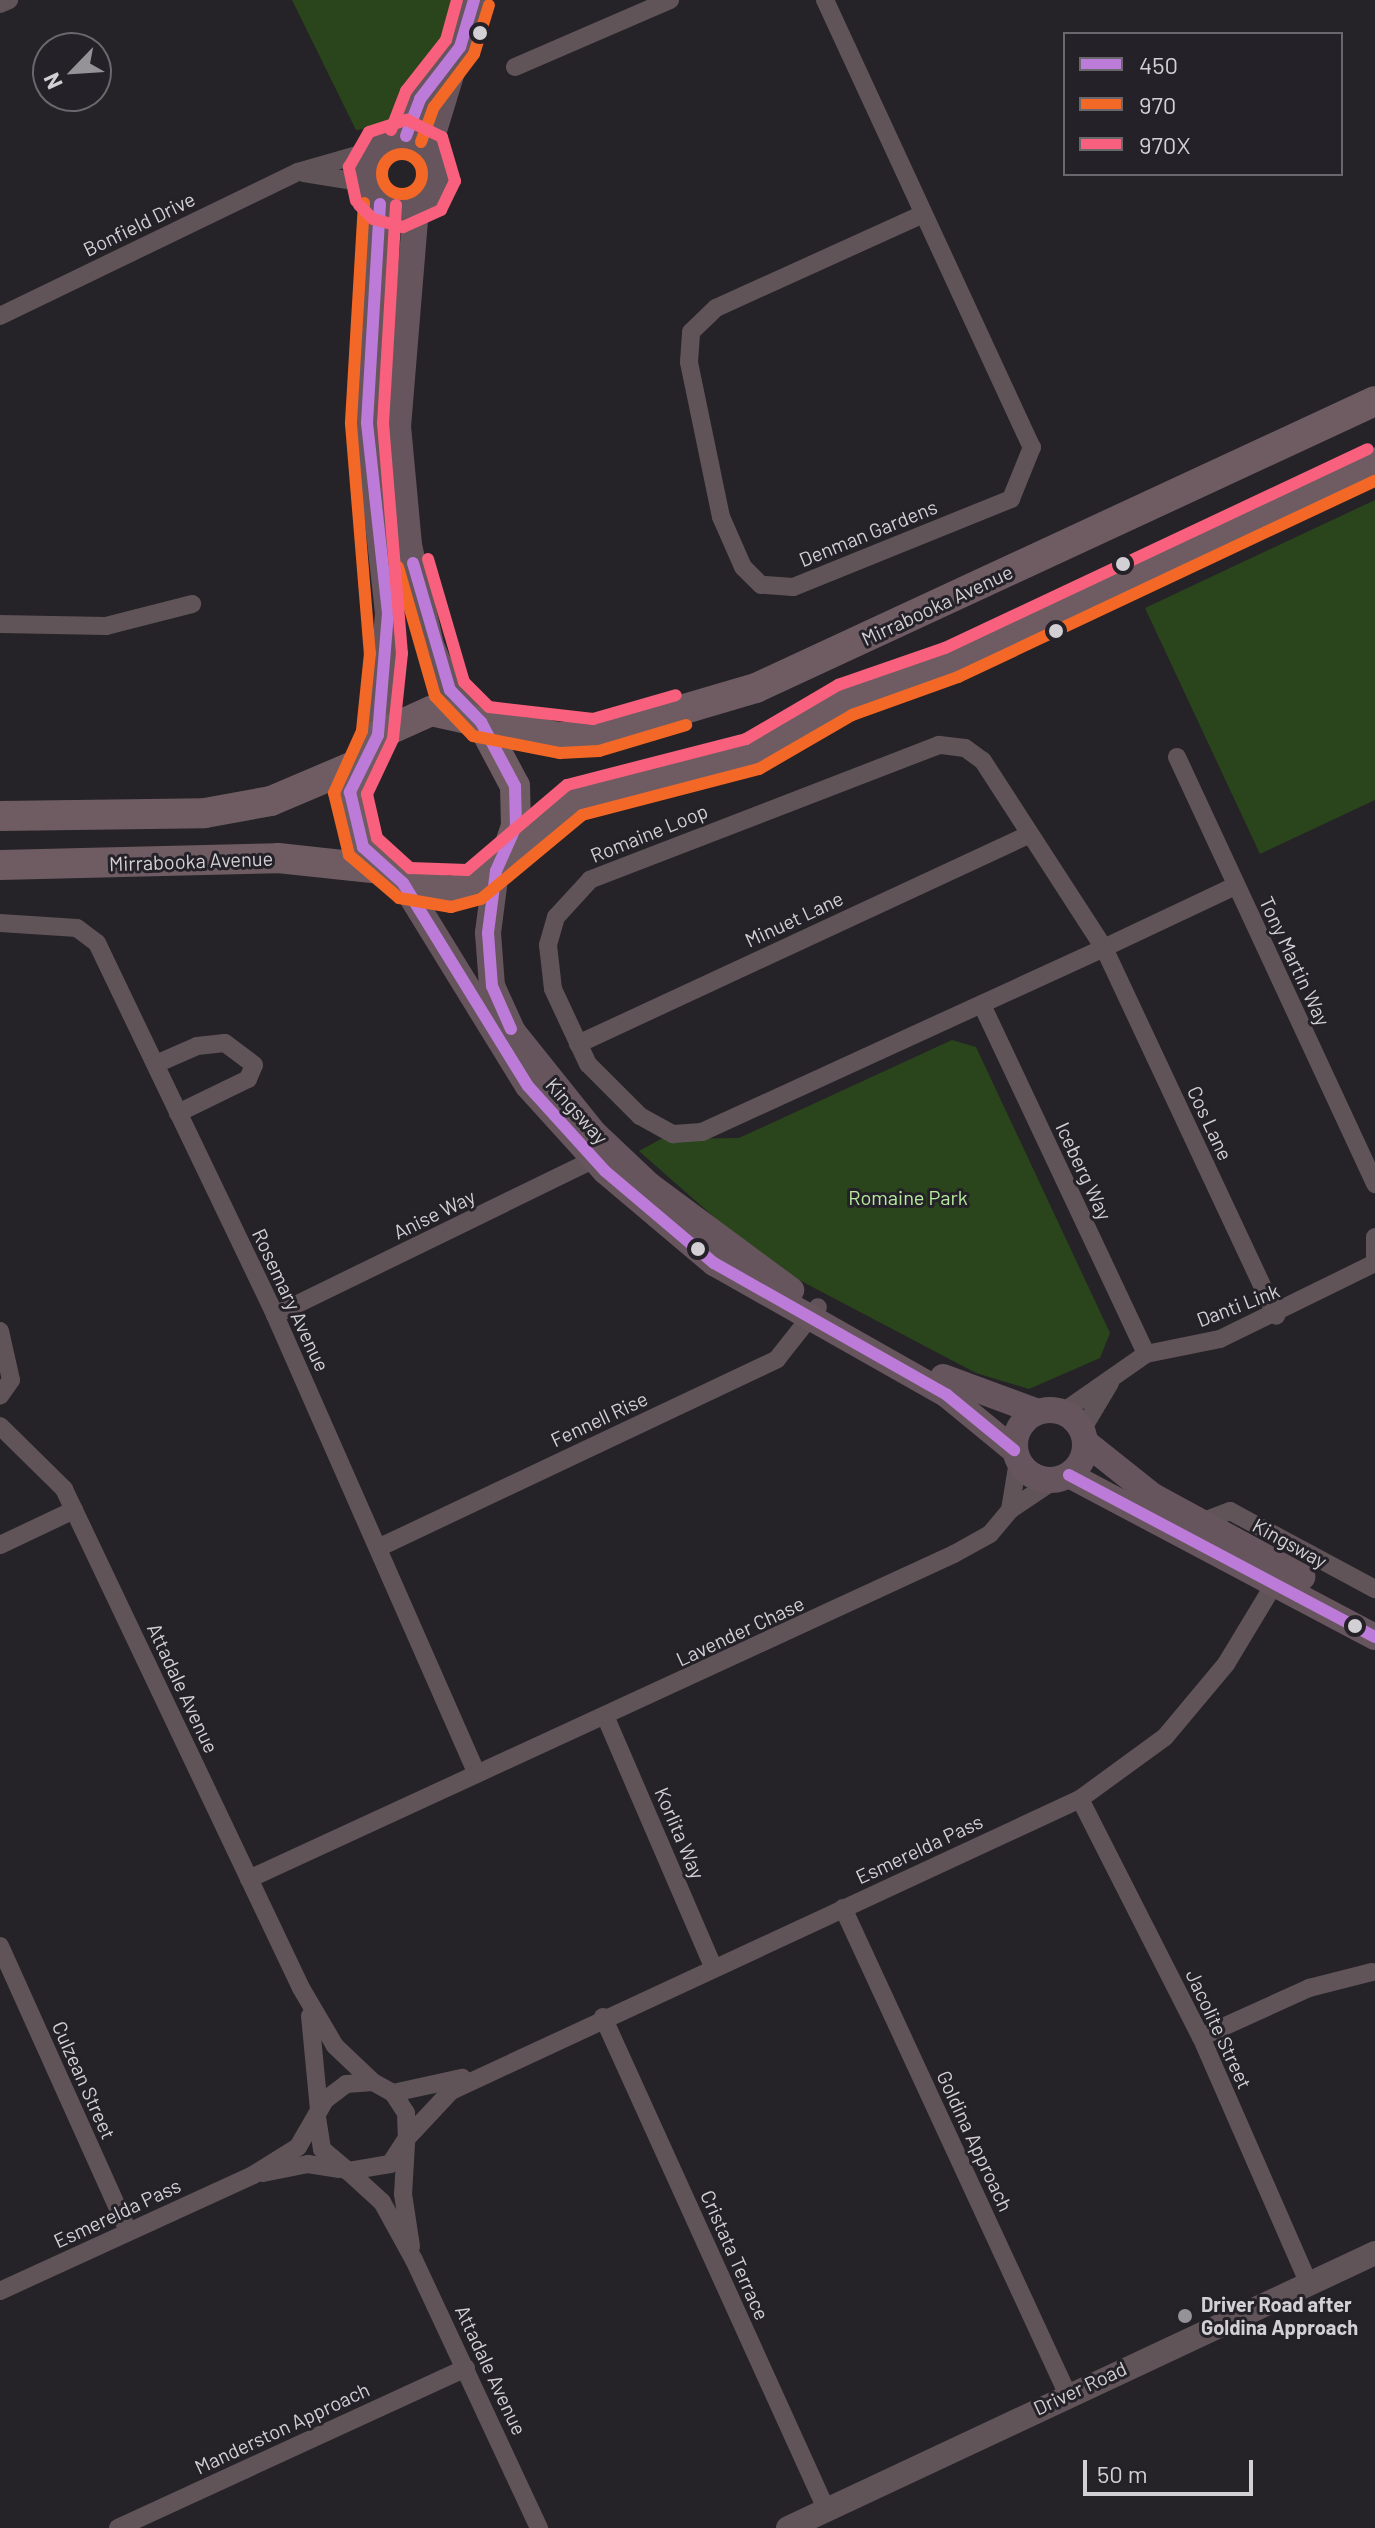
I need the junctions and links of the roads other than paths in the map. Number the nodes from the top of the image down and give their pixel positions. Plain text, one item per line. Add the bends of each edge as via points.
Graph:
1 (474, 0) edge
2 (670, 0) edge
3 (825, 0) edge
4 (515, 67) dead end
5 (417, 142) junction
6 (374, 150) junction
7 (298, 172) junction
8 (373, 193) junction
9 (416, 208) junction
10 (923, 214) junction
11 (0, 316) edge
12 (1375, 401) edge
13 (1375, 463) edge
14 (192, 604) dead end
15 (0, 624) edge
16 (476, 719) junction
17 (378, 735) junction
18 (1177, 757) dead end
19 (358, 764) junction
20 (0, 816) edge
21 (1030, 834) junction
22 (0, 865) edge
23 (500, 868) junction
24 (392, 876) junction
25 (1235, 886) junction
26 (0, 923) edge
27 (1104, 948) junction
28 (983, 1007) junction
29 (578, 1044) junction
30 (156, 1064) junction
31 (178, 1113) junction
32 (604, 1155) junction
33 (1375, 1184) edge
34 (1375, 1237) edge
35 (1375, 1263) edge
36 (813, 1313) junction
37 (275, 1315) junction
38 (1276, 1316) junction
39 (0, 1331) edge
40 (1146, 1354) junction
41 (0, 1396) edge
42 (1067, 1424) junction
43 (0, 1426) edge
44 (1016, 1456) junction
45 (1061, 1478) junction
46 (74, 1510) junction
47 (1010, 1510) junction
48 (1204, 1521) junction
49 (0, 1545) edge
50 (380, 1547) junction
51 (1280, 1575) junction
52 (1375, 1589) edge
53 (1375, 1619) edge
54 (1375, 1637) edge
55 (606, 1718) junction
56 (477, 1774) junction
57 (1080, 1799) junction
58 (249, 1879) junction
59 (843, 1908) junction
60 (0, 1946) edge
61 (713, 1966) junction
62 (1372, 1972) dead end
63 (301, 1988) junction
64 (603, 2017) junction
65 (1201, 2037) junction
66 (492, 2071) junction
67 (373, 2082) junction
68 (393, 2093) junction
69 (318, 2116) junction
70 (407, 2139) junction
71 (346, 2171) junction
72 (253, 2175) junction
73 (128, 2231) junction
74 (1375, 2253) edge
75 (414, 2260) junction
76 (1308, 2282) junction
77 (0, 2291) edge
78 (466, 2368) junction
79 (1067, 2393) junction
80 (528, 2499) junction
81 (827, 2511) junction
82 (118, 2528) edge
83 (531, 2528) edge
84 (539, 2528) edge
85 (788, 2528) edge

1 - 5 main road via 460,47 420,99
2 - 4 street
3 - 10 street, Denman Gardens
5 - 6 main road
5 - 9 main road via 439,181
6 - 7 street, Bonfield Drive
6 - 8 main road
7 - 8 street
7 - 11 street, Bonfield Drive
8 - 9 main road
8 - 17 main road via 367,423 388,613
9 - 16 main road via 398,426 409,545 431,645 450,690
10 - 10 street, Denman Gardens via 716,308 691,332 689,362 721,517 743,567 761,585 793,587 1011,499 1032,447
12 - 16 main road, Mirrabooka Avenue via 756,688 596,735 559,737
13 - 23 main road via 951,663 845,700 752,754 574,800
14 - 15 street via 106,626
16 - 17 main road via 431,711
16 - 23 main road via 515,786 516,826
17 - 19 main road
18 - 25 street, Tony Martin Way
19 - 20 main road via 271,801 205,813
19 - 24 main road via 352,820
21 - 27 street, Romaine Loop
21 - 29 street, Minuet Lane
21 - 29 street, Romaine Loop via 983,761 965,748 939,745 629,862 569,899 548,945 553,989
22 - 24 main road, Mirrabooka Avenue via 278,858
23 - 24 main road via 451,891
23 - 32 main road, Kingsway via 488,933 500,1008
24 - 32 main road, Kingsway via 485,1025
25 - 27 street, Romaine Loop
25 - 33 street, Tony Martin Way
26 - 30 street, Rosemary Avenue via 77,928 97,943
27 - 28 street, Romaine Loop
27 - 38 street, Cos Lane
28 - 29 street, Romaine Loop via 702,1132 673,1134 640,1116
28 - 40 street, Iceberg Way
30 - 31 street, Rosemary Avenue
30 - 31 street via 197,1046 225,1043 254,1065 248,1079
31 - 37 street, Rosemary Avenue
32 - 36 main road, Kingsway
32 - 37 street, Anise Way
34 - 35 street
35 - 38 street, Danti Link
36 - 42 main road, Kingsway via 961,1386
36 - 44 main road, Kingsway via 947,1395
36 - 50 street, Fennell Rise via 777,1359
37 - 50 street, Rosemary Avenue
38 - 40 street, Danti Link via 1220,1339
39 - 41 street via 11,1380
40 - 42 street, Danti Link
42 - 44 main road via 1019,1427
42 - 45 main road
42 - 48 main road, Kingsway via 1153,1496
43 - 46 street, Attadale Avenue via 53,1471
44 - 45 main road, Kingsway via 1033,1477
44 - 47 street
45 - 47 street, Lavender Chase
45 - 51 main road, Kingsway
46 - 49 street
46 - 58 street, Attadale Avenue
47 - 55 street, Lavender Chase via 990,1534 954,1554
48 - 51 main road, Kingsway
48 - 52 street, Kingsway via 1230,1511
50 - 56 street, Rosemary Avenue
51 - 53 main road, Kingsway
51 - 54 main road, Kingsway
51 - 57 street, Esmerelda Pass via 1226,1664 1165,1737
55 - 56 street, Lavender Chase
55 - 61 street, Korlita Way
56 - 58 street, Lavender Chase
57 - 59 street, Esmerelda Pass
57 - 65 street, Jacolite Street
58 - 63 street, Attadale Avenue
59 - 61 street, Esmerelda Pass
59 - 79 street, Goldina Approach
60 - 73 street, Culzean Street
61 - 64 street, Esmerelda Pass
62 - 65 street via 1309,1988
63 - 67 street, Attadale Avenue via 335,2046
63 - 69 street, Attadale Avenue via 315,2030
64 - 66 street, Esmerelda Pass
64 - 81 street, Cristata Terrace
65 - 76 street, Jacolite Street
66 - 68 street, Esmerelda Pass
66 - 70 street, Esmerelda Pass via 451,2091
67 - 68 street
67 - 69 street via 346,2084
68 - 70 street via 406,2113
69 - 71 street via 322,2149
69 - 72 street, Esmerelda Pass via 298,2147
70 - 71 street via 390,2164
70 - 75 street, Attadale Avenue via 403,2194
71 - 72 street, Esmerelda Pass via 308,2164
71 - 75 street, Attadale Avenue via 382,2202
72 - 73 street, Esmerelda Pass
73 - 77 street, Esmerelda Pass
74 - 76 street, Driver Road
75 - 78 street, Attadale Avenue
76 - 79 street, Driver Road
78 - 80 street, Attadale Avenue
78 - 82 street, Manderston Approach
79 - 81 street, Driver Road
80 - 83 street, Attadale Avenue
80 - 84 street, Attadale Avenue
81 - 85 street, Driver Road

